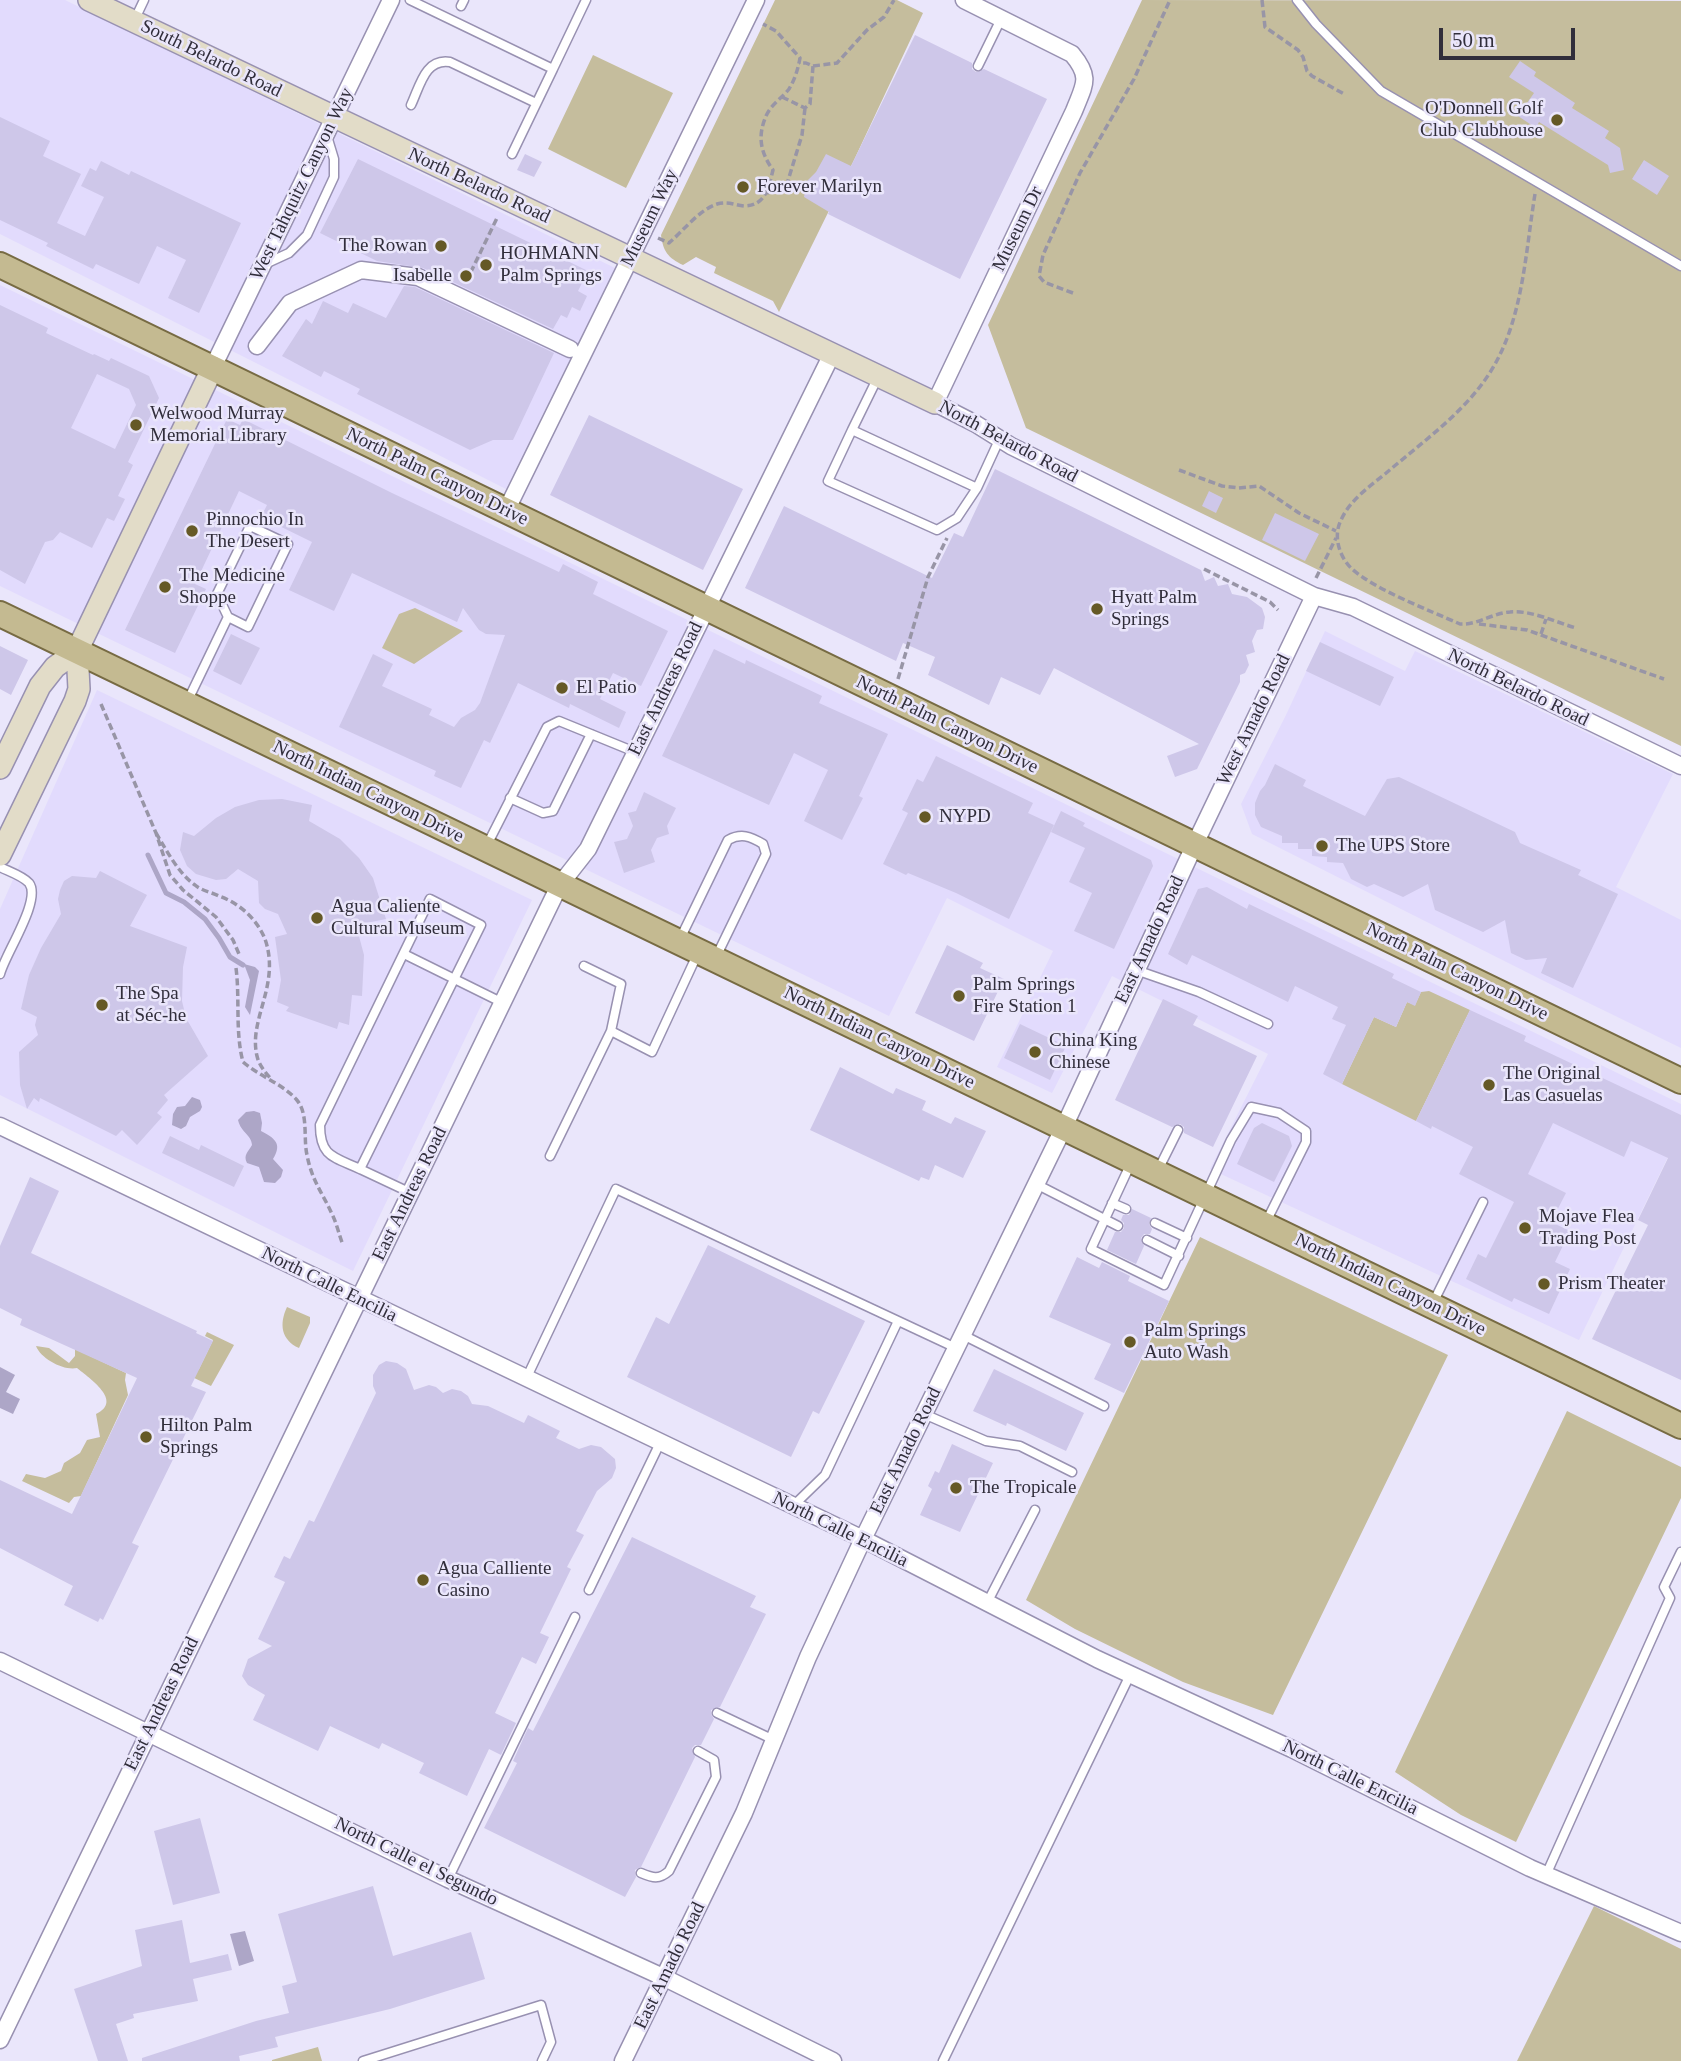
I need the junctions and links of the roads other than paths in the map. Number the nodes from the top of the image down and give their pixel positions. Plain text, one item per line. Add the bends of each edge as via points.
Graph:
1 (90, 0) edge
2 (144, 0) edge
3 (391, 0) edge
4 (410, 0) edge
5 (586, 0) edge
6 (757, 0) edge
7 (964, 0) edge
8 (1297, 0) edge
9 (1001, 19) junction
10 (134, 22) junction
11 (978, 66) dead end
12 (553, 69) junction
13 (536, 103) junction
14 (411, 105) dead end
15 (330, 126) junction
16 (512, 155) dead end
17 (630, 258) junction
18 (0, 265) edge
19 (262, 266) junction
20 (1681, 266) edge
21 (257, 346) dead end
22 (570, 349) dead end
23 (832, 354) junction
24 (213, 368) junction
25 (878, 377) junction
26 (934, 403) junction
27 (852, 429) junction
28 (1000, 438) junction
29 (977, 488) junction
30 (506, 511) junction
31 (1311, 594) junction
32 (705, 608) junction
33 (0, 614) edge
34 (228, 617) junction
35 (77, 650) junction
36 (187, 702) junction
37 (591, 734) junction
38 (635, 752) junction
39 (3, 754) edge
40 (1681, 766) edge
41 (510, 798) junction
42 (1195, 844) junction
43 (485, 849) junction
44 (0, 855) edge
45 (0, 867) edge
46 (559, 886) junction
47 (697, 952) junction
48 (404, 954) junction
49 (584, 966) dead end
50 (1136, 970) junction
51 (0, 974) edge
52 (455, 979) junction
53 (503, 1003) junction
54 (1268, 1024) dead end
55 (611, 1031) junction
56 (1681, 1081) edge
57 (0, 1126) edge
58 (1064, 1127) junction
59 (1178, 1130) dead end
60 (550, 1156) dead end
61 (1132, 1161) junction
62 (360, 1169) junction
63 (1157, 1172) junction
64 (1036, 1184) junction
65 (411, 1193) junction
66 (1207, 1196) junction
67 (1483, 1202) dead end
68 (1112, 1203) junction
69 (1126, 1209) dead end
70 (1105, 1219) junction
71 (1155, 1223) dead end
72 (1265, 1224) junction
73 (1118, 1226) dead end
74 (1187, 1238) junction
75 (1147, 1240) dead end
76 (1179, 1256) junction
77 (359, 1300) junction
78 (1432, 1305) junction
79 (898, 1321) junction
80 (959, 1342) junction
81 (526, 1379) junction
82 (1104, 1406) dead end
83 (924, 1414) junction
84 (1681, 1426) edge
85 (660, 1443) junction
86 (1072, 1472) dead end
87 (793, 1506) junction
88 (1035, 1510) dead end
89 (863, 1539) junction
90 (1681, 1552) edge
91 (589, 1590) dead end
92 (987, 1603) junction
93 (575, 1616) dead end
94 (0, 1661) edge
95 (1130, 1675) junction
96 (717, 1713) dead end
97 (148, 1733) junction
98 (774, 1740) junction
99 (698, 1751) dead end
100 (641, 1873) dead end
101 (1546, 1875) junction
102 (448, 1879) junction
103 (1681, 1933) edge
104 (665, 1978) junction
105 (0, 2040) edge
106 (363, 2061) edge
107 (542, 2061) edge
108 (623, 2061) edge
109 (833, 2061) edge
110 (943, 2061) edge

1 - 10 street, South Belardo Road
2 - 10 lane
3 - 15 street, West Tahquitz Canyon Way
4 - 12 lane
5 - 12 lane
6 - 17 street, Museum Way
7 - 9 street
8 - 20 lane via 1381,91
9 - 11 lane
9 - 26 street, Museum Dr via 1072,54 1083,68 1085,83
10 - 15 street, South Belardo Road
12 - 13 lane
13 - 14 lane via 440,60 426,73
13 - 16 lane
15 - 17 street, North Belardo Road
15 - 19 street, West Tahquitz Canyon Way
15 - 19 lane via 334,177 307,235 289,253
17 - 23 street, North Belardo Road
17 - 30 street, Museum Way
18 - 24 main road, North Palm Canyon Drive
19 - 24 street, West Tahquitz Canyon Way
21 - 22 street via 290,303 361,270 418,277
23 - 25 street, North Belardo Road
23 - 32 street, East Andreas Road
24 - 30 main road, North Palm Canyon Drive
24 - 35 street
25 - 26 street, North Belardo Road
25 - 27 lane
26 - 28 street, North Belardo Road
27 - 29 lane
27 - 29 lane via 828,481 937,530 957,518
28 - 29 lane
28 - 31 street, North Belardo Road
30 - 32 main road, North Palm Canyon Drive
31 - 40 street, North Belardo Road via 1353,607
31 - 42 street, West Amado Road
32 - 38 street, East Andreas Road
32 - 42 main road, North Palm Canyon Drive
33 - 35 main road, North Indian Canyon Drive
34 - 34 lane via 248,627 288,544 250,526 217,594
34 - 36 lane
35 - 36 main road, North Indian Canyon Drive
35 - 39 street via 40,686
35 - 44 street via 79,689 75,701
36 - 43 main road, North Indian Canyon Drive
37 - 38 lane
37 - 41 lane via 559,721 547,727
37 - 41 lane via 553,811 543,813
38 - 46 street, East Andreas Road via 588,849
41 - 43 lane
42 - 50 street, East Amado Road
42 - 56 main road, North Palm Canyon Drive
43 - 46 main road, North Indian Canyon Drive
45 - 51 lane via 28,881 33,892
46 - 47 main road, North Indian Canyon Drive
46 - 53 street, East Andreas Road
47 - 47 lane via 766,854 763,844 750,836 728,840
47 - 55 lane via 652,1052
47 - 58 main road, North Indian Canyon Drive
48 - 52 lane
48 - 52 lane via 430,899 481,925
48 - 62 lane via 320,1125 320,1142 328,1154
49 - 55 lane via 621,984
50 - 54 lane
50 - 58 street, East Amado Road
52 - 53 lane
52 - 62 lane
53 - 65 street, East Andreas Road
55 - 60 lane
57 - 77 street, North Calle Encilia
58 - 61 main road, North Indian Canyon Drive
58 - 64 street, East Amado Road
59 - 63 lane
61 - 63 main road, North Indian Canyon Drive
61 - 68 lane
62 - 65 lane
63 - 66 main road, North Indian Canyon Drive
64 - 70 lane
64 - 80 street, East Amado Road
65 - 77 street, East Andreas Road
66 - 72 main road, North Indian Canyon Drive
66 - 72 lane via 1251,1107 1279,1113 1306,1130 1306,1142
66 - 74 lane
67 - 78 lane
68 - 69 lane
68 - 70 lane
70 - 73 lane
70 - 76 lane via 1091,1249 1164,1285
71 - 74 lane
72 - 78 main road, North Indian Canyon Drive
74 - 76 lane
75 - 76 lane
77 - 81 street, North Calle Encilia
77 - 97 street, East Andreas Road
78 - 84 main road, North Indian Canyon Drive
79 - 80 lane
79 - 81 lane via 616,1189
79 - 87 lane via 825,1475
80 - 82 lane
80 - 83 street, East Amado Road
81 - 85 street, North Calle Encilia
83 - 86 lane via 986,1441 1020,1446
83 - 89 street, East Amado Road
85 - 87 street, North Calle Encilia
85 - 91 lane
87 - 89 street, North Calle Encilia
88 - 92 lane
89 - 92 street, North Calle Encilia
89 - 98 street, East Amado Road
90 - 101 lane via 1664,1587 1670,1598
92 - 95 street, North Calle Encilia
93 - 102 lane
94 - 97 street, North Calle el Segundo
95 - 101 street, North Calle Encilia via 1292,1749
95 - 110 lane
96 - 98 lane
97 - 102 street, North Calle el Segundo
97 - 105 street, East Andreas Road
98 - 104 street, East Amado Road
99 - 100 lane via 714,1760 716,1777 669,1871 654,1879
101 - 103 street, North Calle Encilia
102 - 104 street, North Calle el Segundo
104 - 108 street, East Amado Road
104 - 109 street, North Calle el Segundo
106 - 107 lane via 541,2006 551,2042

